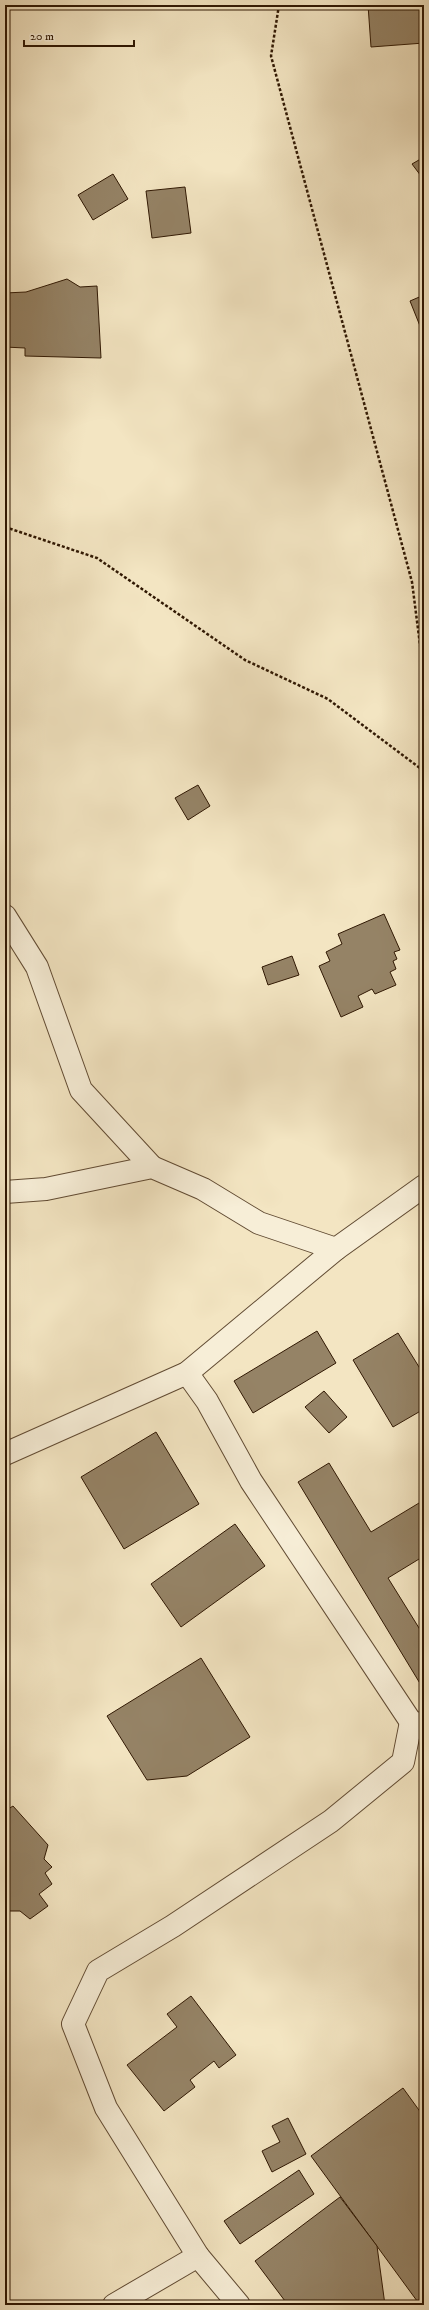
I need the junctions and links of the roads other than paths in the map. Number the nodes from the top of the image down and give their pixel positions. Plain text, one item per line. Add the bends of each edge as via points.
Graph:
1 (5, 916) edge
2 (152, 1167) junction
3 (424, 1186) edge
4 (46, 1188) junction
5 (5, 1192) edge
6 (5, 1206) edge
7 (336, 1249) junction
8 (187, 1373) junction
9 (5, 1454) edge
10 (418, 1724) edge
11 (198, 2256) junction
12 (114, 2305) edge
13 (239, 2305) edge

1 - 2 street via 37,967 81,1090
2 - 4 street
2 - 7 street via 203,1189 260,1223
3 - 7 street
4 - 5 street
4 - 6 street
7 - 8 street
8 - 9 street
8 - 10 street via 207,1401 251,1481
10 - 11 street via 403,1762 331,1821 173,1926 98,1971 73,2024 106,2108
11 - 12 street
11 - 13 street

